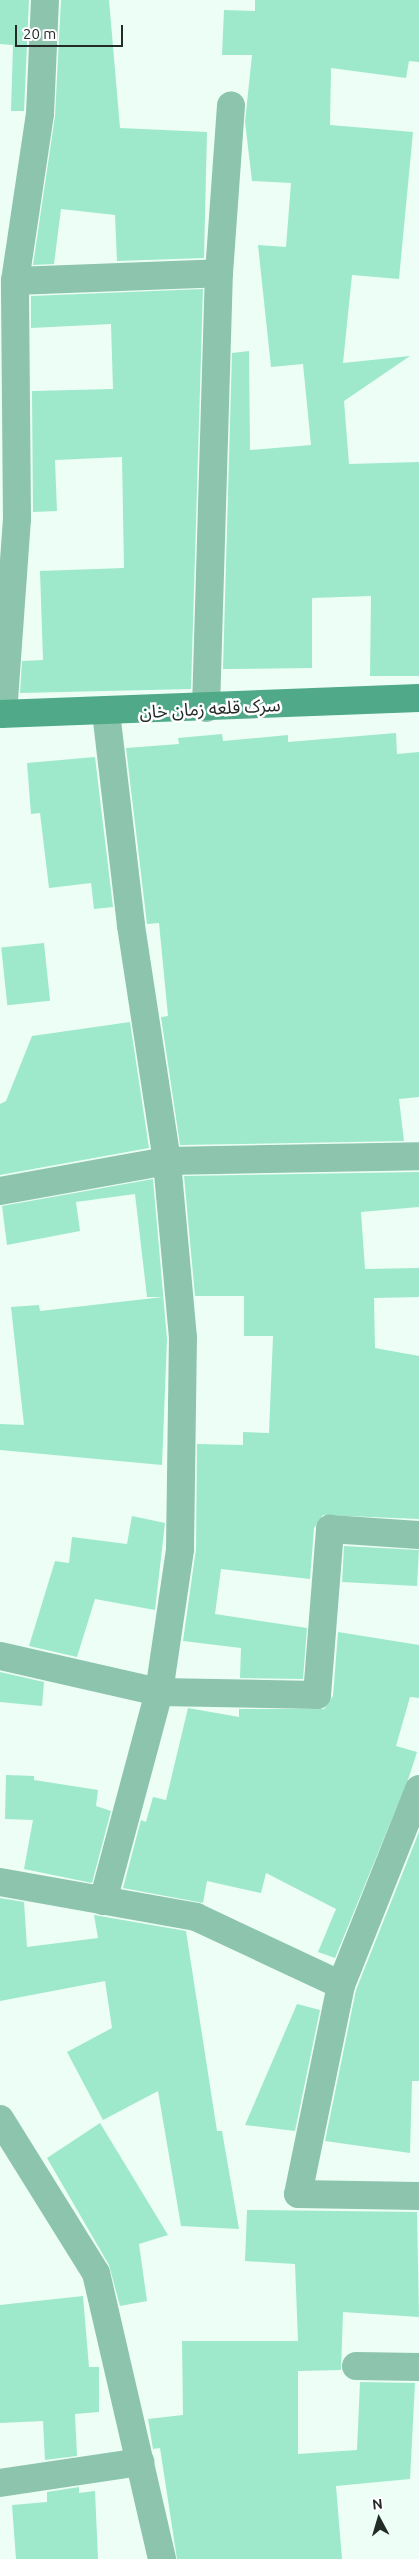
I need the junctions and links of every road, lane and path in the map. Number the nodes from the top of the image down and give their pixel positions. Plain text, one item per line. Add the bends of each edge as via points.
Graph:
1 (45, 0) edge
2 (231, 105) dead end
3 (218, 273) junction
4 (15, 281) junction
5 (419, 698) edge
6 (206, 708) junction
7 (106, 713) junction
8 (2, 714) edge
9 (419, 1156) edge
10 (167, 1161) junction
11 (0, 1192) edge
12 (419, 1535) edge
13 (0, 1656) edge
14 (159, 1692) junction
15 (419, 1789) edge
16 (0, 1882) edge
17 (103, 1901) junction
18 (341, 1985) junction
19 (0, 2119) edge
20 (419, 2196) edge
21 (356, 2366) dead end
22 (419, 2367) edge
23 (140, 2462) junction
24 (0, 2483) edge
25 (162, 2559) edge

1 - 4 street via 40,114
2 - 3 street
3 - 4 street
3 - 6 street
4 - 8 street via 17,519
5 - 6 street, سرک قلعه زمان خان
6 - 7 street, سرک قلعه زمان خان
7 - 8 street, سرک قلعه زمان خان
7 - 10 street via 132,925
9 - 10 street
10 - 11 street
10 - 14 street via 183,1338 180,1549
12 - 14 street via 330,1529 317,1695
13 - 14 street
14 - 17 street
15 - 18 street
16 - 17 street
17 - 18 street via 196,1917
18 - 20 street via 298,2194
19 - 23 street via 96,2273
21 - 22 street
23 - 24 street
23 - 25 street

